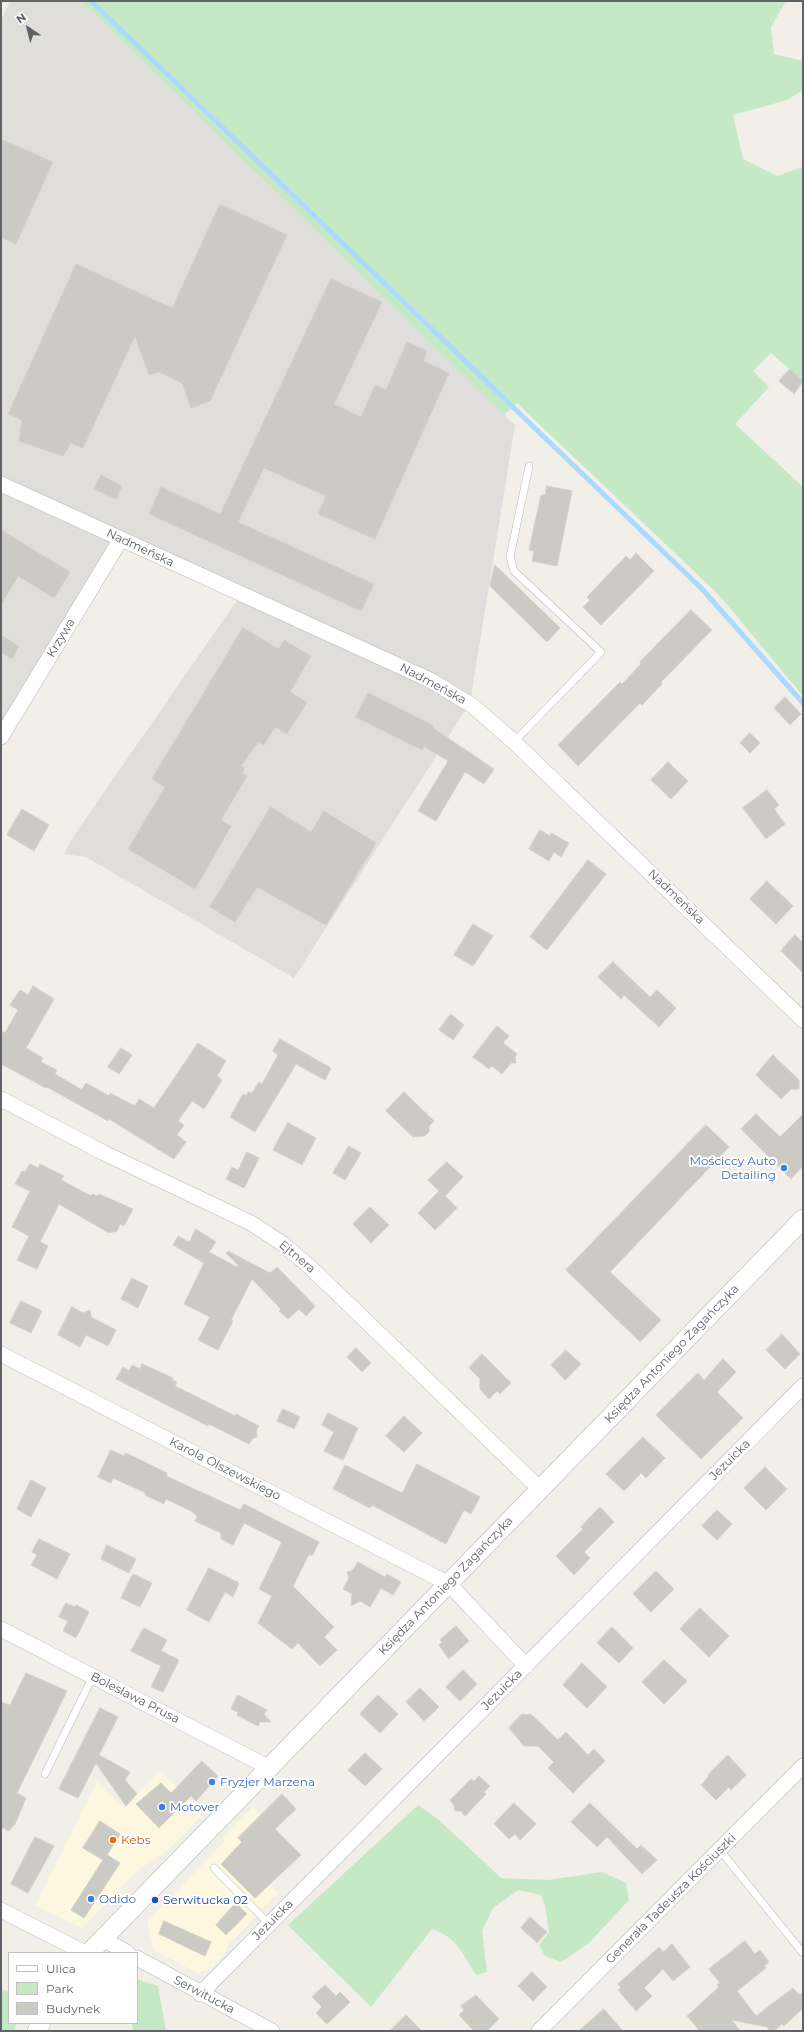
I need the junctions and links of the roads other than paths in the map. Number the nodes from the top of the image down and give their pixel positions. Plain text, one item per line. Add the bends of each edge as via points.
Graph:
1 (528, 466) dead end
2 (1, 484) edge
3 (121, 539) junction
4 (1, 737) edge
5 (514, 742) junction
6 (803, 1020) edge
7 (1, 1098) edge
8 (803, 1219) edge
9 (1, 1354) edge
10 (803, 1386) edge
11 (540, 1490) junction
12 (449, 1584) junction
13 (1, 1629) edge
14 (526, 1666) junction
15 (93, 1676) junction
16 (803, 1766) edge
17 (270, 1768) junction
18 (45, 1774) dead end
19 (720, 1850) junction
20 (214, 1868) dead end
21 (1, 1910) edge
22 (269, 1924) junction
23 (103, 1939) junction
24 (83, 1952) edge
25 (91, 1952) edge
26 (126, 1952) edge
27 (803, 1953) edge
28 (138, 1959) edge
29 (200, 1994) junction
30 (272, 2031) edge
31 (539, 2031) edge

1 - 5 lane via 510,557 514,571 601,652
2 - 3 street, Nadmeńska
3 - 4 street, Krzywa
3 - 5 street, Nadmeńska via 430,680 474,706
5 - 6 street, Nadmeńska
7 - 11 street, Ejtnera via 104,1153 251,1223 283,1244 310,1267
8 - 11 street, Księdza Antoniego Zagańczyka
9 - 12 street, Karola Olszewskiego
10 - 14 street, Jezuicka
11 - 12 street, Księdza Antoniego Zagańczyka
12 - 14 street, Karola Olszewskiego
12 - 17 street, Księdza Antoniego Zagańczyka
13 - 15 street, Bolesława Prusa
14 - 22 street, Jezuicka
15 - 17 street, Bolesława Prusa
15 - 18 lane
16 - 19 street, Generała Tadeusza Kościuszki
17 - 23 street, Księdza Antoniego Zagańczyka
19 - 27 lane
19 - 31 street, Generała Tadeusza Kościuszki
20 - 22 lane
21 - 24 street
22 - 29 street, Jezuicka
23 - 25 street, Księdza Antoniego Zagańczyka
23 - 26 street
28 - 29 street, Serwitucka
29 - 30 street, Serwitucka

